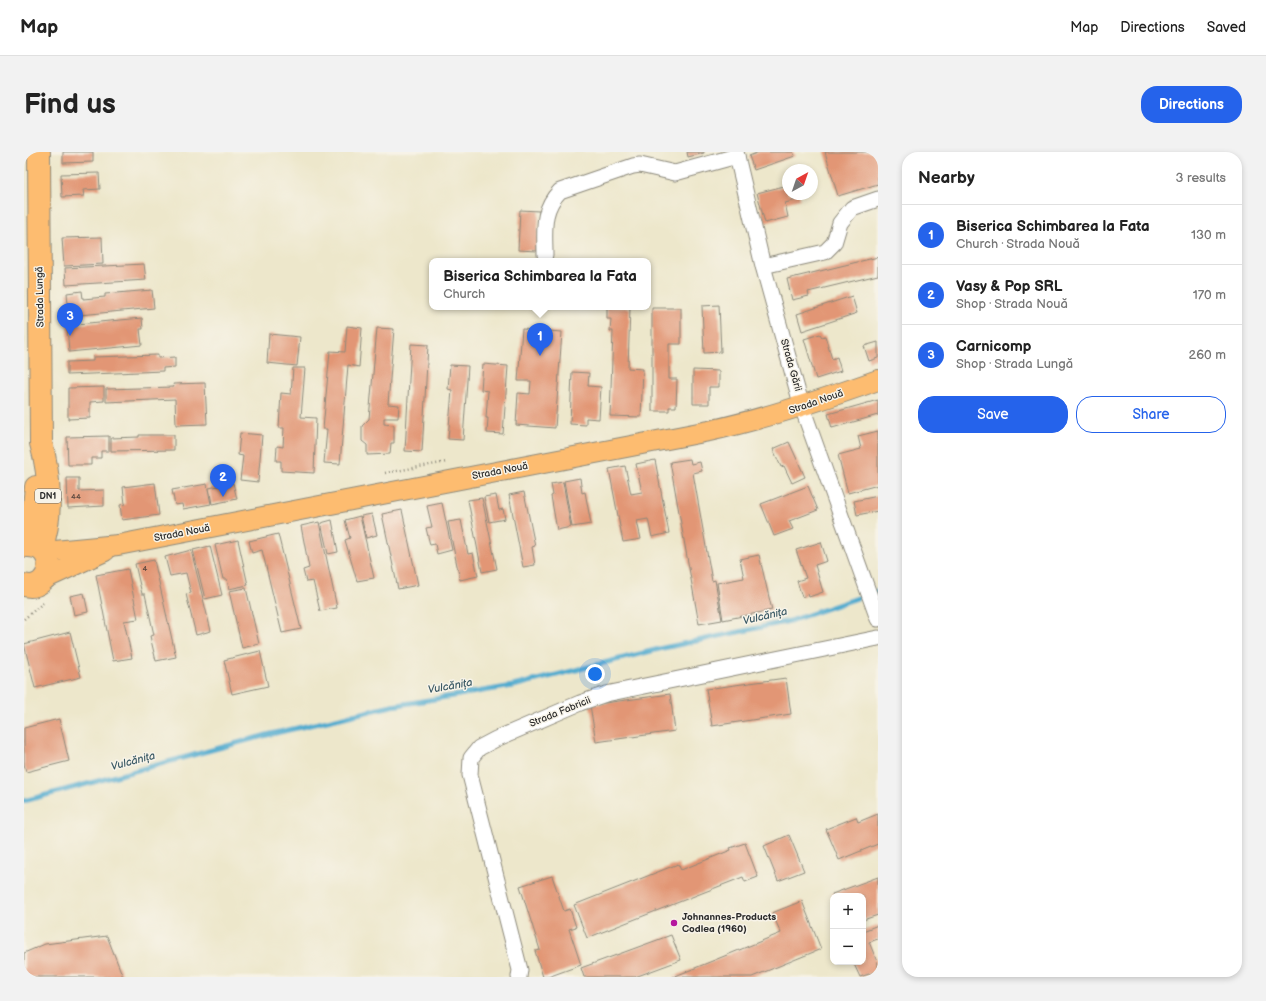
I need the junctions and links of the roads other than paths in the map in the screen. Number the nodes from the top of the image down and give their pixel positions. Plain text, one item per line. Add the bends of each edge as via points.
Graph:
1 (39, 152) edge
2 (737, 154) edge
3 (878, 199) edge
4 (545, 255) dead end
5 (763, 266) junction
6 (878, 380) edge
7 (802, 407) junction
8 (118, 545) junction
9 (33, 548) edge
10 (33, 586) edge
11 (878, 619) edge
12 (878, 638) edge
13 (519, 977) edge

1 - 9 highway, Strada Lungă / DN1 via 41,443 46,458 48,513 47,528
2 - 4 street via 675,173 633,166 560,191 551,199 546,210
2 - 5 street, Strada Gării
3 - 5 street via 852,208 840,223 834,243 825,252
5 - 7 street, Strada Gării
6 - 7 main road, Strada Nouă
7 - 8 main road, Strada Nouă via 709,431
7 - 11 street, Strada Gării
8 - 9 main road, Strada Nouă
8 - 10 main road, Strada Nouă
9 - 10 highway, DN1 via 49,562 48,574
12 - 13 street, Strada Fabricii via 606,694 479,748 471,758 470,775 520,970

